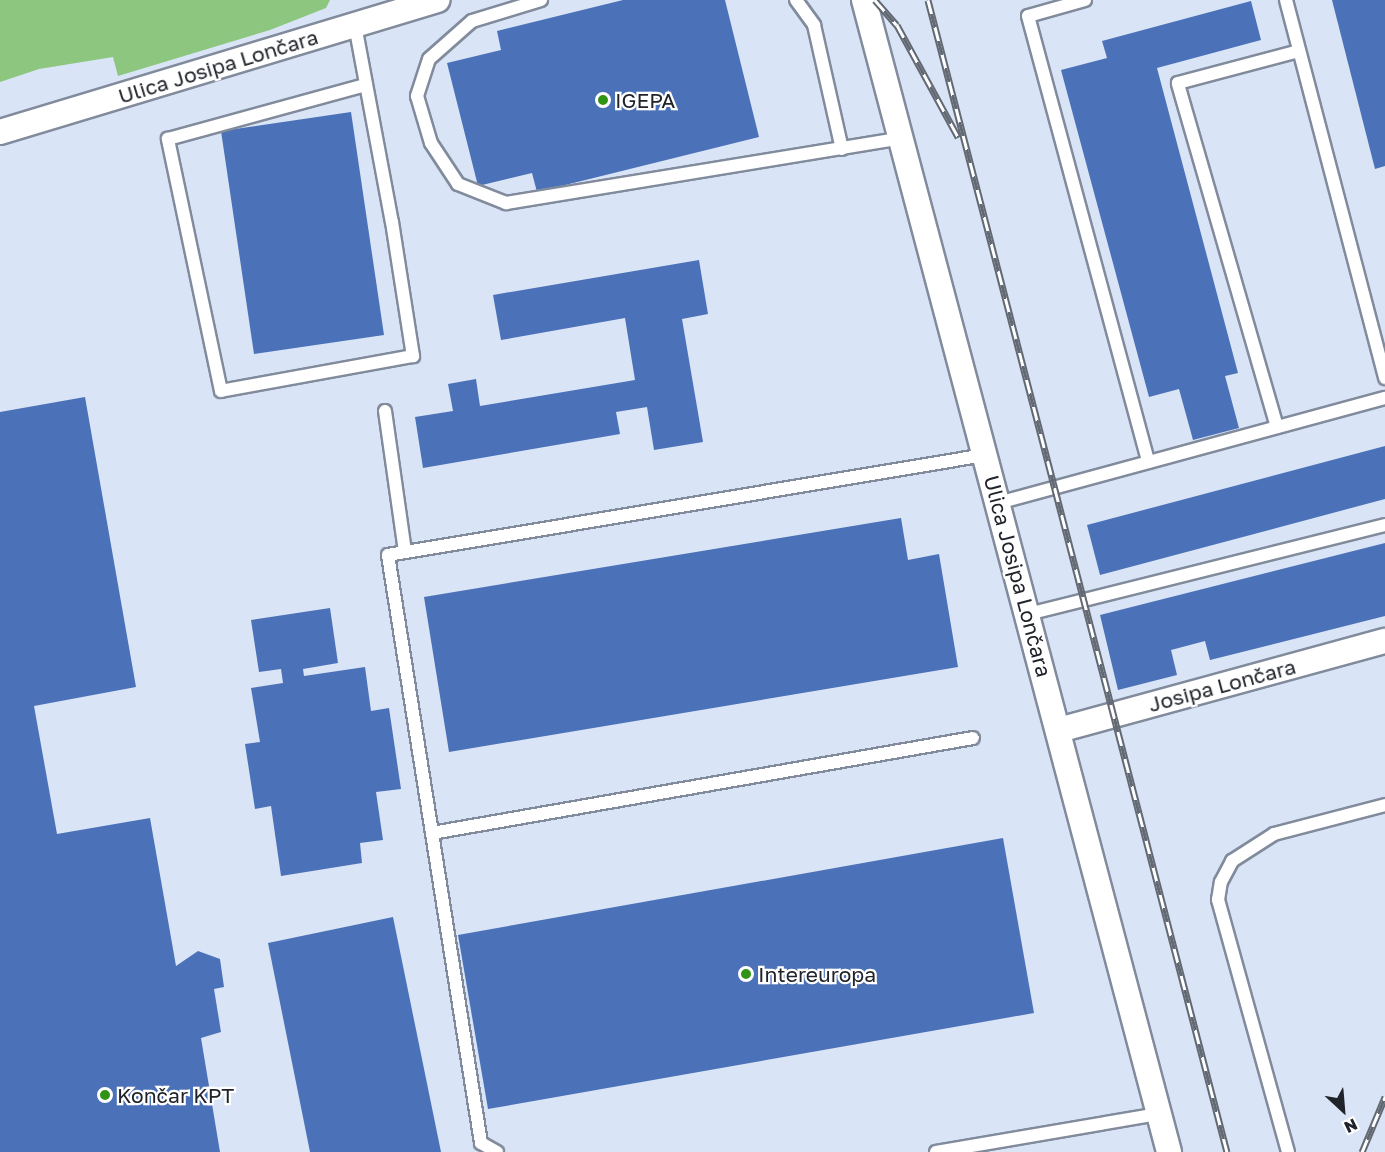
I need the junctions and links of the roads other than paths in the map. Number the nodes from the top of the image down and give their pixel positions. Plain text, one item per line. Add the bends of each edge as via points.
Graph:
1 (437, 0) edge
2 (541, 0) edge
3 (796, 0) edge
4 (864, 0) edge
5 (1085, 0) edge
6 (1286, 0) edge
7 (355, 25) junction
8 (1299, 51) junction
9 (366, 85) junction
10 (0, 132) edge
11 (901, 138) junction
12 (842, 149) junction
13 (1385, 378) edge
14 (1385, 398) edge
15 (385, 411) dead end
16 (1277, 427) junction
17 (986, 455) junction
18 (1148, 462) junction
19 (998, 503) junction
20 (1385, 525) edge
21 (405, 552) junction
22 (1028, 614) junction
23 (1385, 641) edge
24 (1059, 730) junction
25 (973, 738) dead end
26 (1385, 805) edge
27 (432, 833) junction
28 (1159, 1114) junction
29 (497, 1152) edge
30 (936, 1152) edge
31 (1169, 1152) edge
32 (1288, 1152) edge

1 - 7 street, Ulica Josipa Lončara
2 - 12 lane via 471,21 429,59 417,96 431,143 458,184 506,203
3 - 12 lane via 814,25
4 - 11 street, Ulica Josipa Lončara
5 - 18 lane via 1028,16
6 - 8 lane
7 - 9 lane
7 - 10 street, Ulica Josipa Lončara
8 - 13 lane
8 - 16 lane via 1178,83
9 - 9 lane via 413,356 221,391 168,139
11 - 12 lane
11 - 17 street, Ulica Josipa Lončara
14 - 16 lane
15 - 21 lane
16 - 18 lane
17 - 19 street, Ulica Josipa Lončara
17 - 21 lane
18 - 19 lane
19 - 22 street, Ulica Josipa Lončara
20 - 22 lane
21 - 27 lane via 388,555
22 - 24 street, Ulica Josipa Lončara
23 - 24 street, Josipa Lončara
24 - 28 street, Ulica Josipa Lončara
25 - 27 lane
26 - 32 lane via 1274,834 1232,861 1221,882 1218,900
27 - 29 lane via 481,1143
28 - 30 lane
28 - 31 street, Ulica Josipa Lončara

